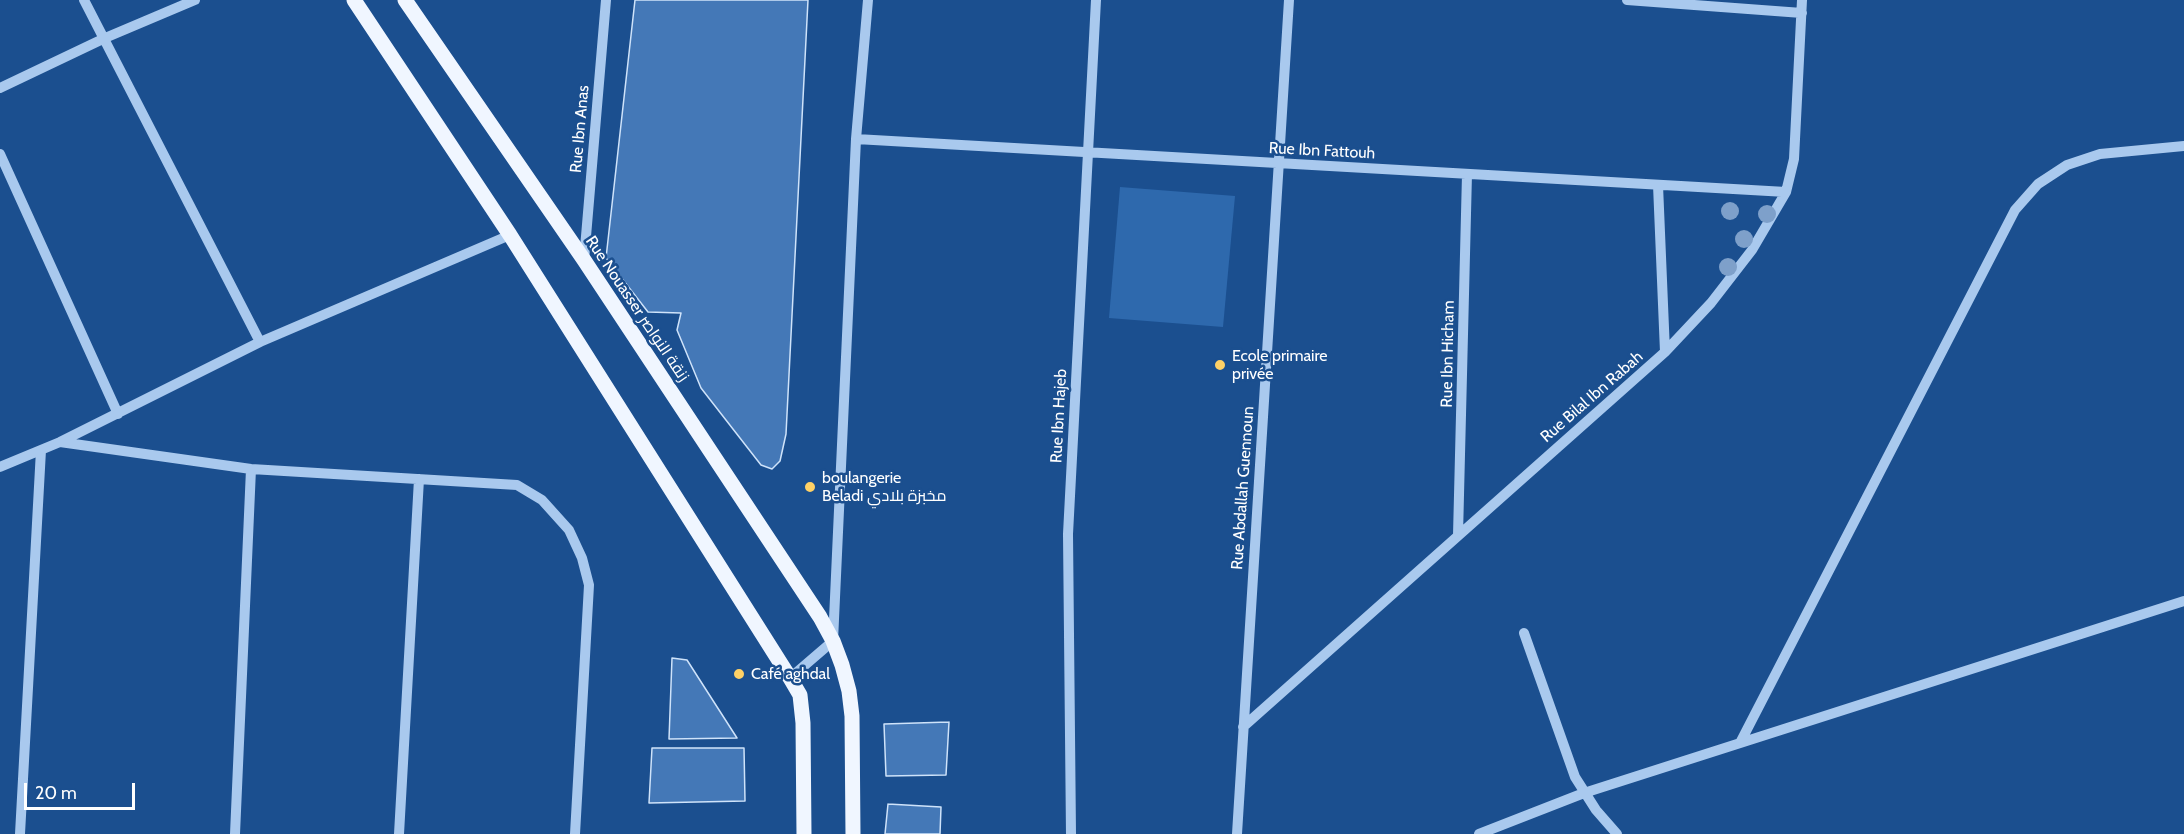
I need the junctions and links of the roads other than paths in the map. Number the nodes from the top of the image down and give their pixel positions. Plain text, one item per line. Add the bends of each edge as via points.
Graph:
1 (84, 0) edge
2 (195, 0) edge
3 (354, 0) edge
4 (405, 0) edge
5 (606, 0) edge
6 (868, 0) edge
7 (1096, 0) edge
8 (1289, 0) edge
9 (1628, 0) edge
10 (1802, 0) edge
11 (1802, 13) junction
12 (105, 38) junction
13 (0, 88) edge
14 (856, 139) junction
15 (2184, 146) edge
16 (1088, 153) junction
17 (0, 154) edge
18 (1279, 163) junction
19 (1467, 174) junction
20 (1658, 185) junction
21 (1786, 192) junction
22 (510, 235) junction
23 (584, 260) junction
24 (260, 342) junction
25 (1665, 352) junction
26 (118, 414) junction
27 (60, 442) junction
28 (41, 450) junction
29 (0, 467) edge
30 (251, 469) junction
31 (419, 478) junction
32 (1458, 535) junction
33 (2184, 601) edge
34 (1524, 633) dead end
35 (833, 641) junction
36 (790, 678) junction
37 (1243, 727) junction
38 (1740, 743) junction
39 (1584, 793) junction
40 (20, 834) edge
41 (235, 834) edge
42 (399, 834) edge
43 (575, 834) edge
44 (804, 834) edge
45 (853, 834) edge
46 (1071, 834) edge
47 (1237, 834) edge
48 (1479, 834) edge
49 (1617, 834) edge

1 - 12 street
2 - 12 street
3 - 22 main road
4 - 23 main road, Rue Nouasser زنقة النواصر
5 - 23 street, Rue Ibn Anas
6 - 14 street, Rue Nouasser زنقة النواصر
7 - 16 street, Rue Ibn Hajeb
8 - 18 street, Rue Abdallah Guennoun
9 - 11 street
10 - 11 street, Rue Bilal Ibn Rabah
11 - 21 street, Rue Bilal Ibn Rabah via 1794,159
12 - 13 street
12 - 24 street
14 - 16 street, Rue Ibn Fattouh
14 - 35 street, Rue Nouasser زنقة النواصر
15 - 38 street via 2100,154 2067,165 2038,184 2015,210
16 - 18 street, Rue Ibn Fattouh
16 - 46 street, Rue Ibn Hajeb via 1068,534
17 - 26 street
18 - 19 street, Rue Ibn Fattouh
18 - 37 street, Rue Abdallah Guennoun
19 - 20 street, Rue Ibn Fattouh
19 - 32 street, Rue Ibn Hicham
20 - 21 street, Rue Ibn Fattouh
20 - 25 street
21 - 25 street, Rue Bilal Ibn Rabah via 1752,250 1711,303
22 - 24 street
22 - 36 main road
23 - 35 main road, Rue Nouasser زنقة النواصر
24 - 26 street
25 - 32 street, Rue Bilal Ibn Rabah
26 - 27 street
27 - 28 street
27 - 30 street
28 - 29 street
28 - 40 street
30 - 31 street
30 - 41 street
31 - 42 street
31 - 43 street via 517,485 542,500 569,530 582,558 590,585
32 - 37 street, Rue Bilal Ibn Rabah
33 - 38 street
34 - 39 street via 1567,759
35 - 36 street
35 - 45 main road, Rue Nouasser زنقة النواصر via 845,674 852,716
36 - 44 main road via 800,695 803,723
37 - 47 street, Rue Abdallah Guennoun
38 - 39 street
39 - 48 street
39 - 49 street

